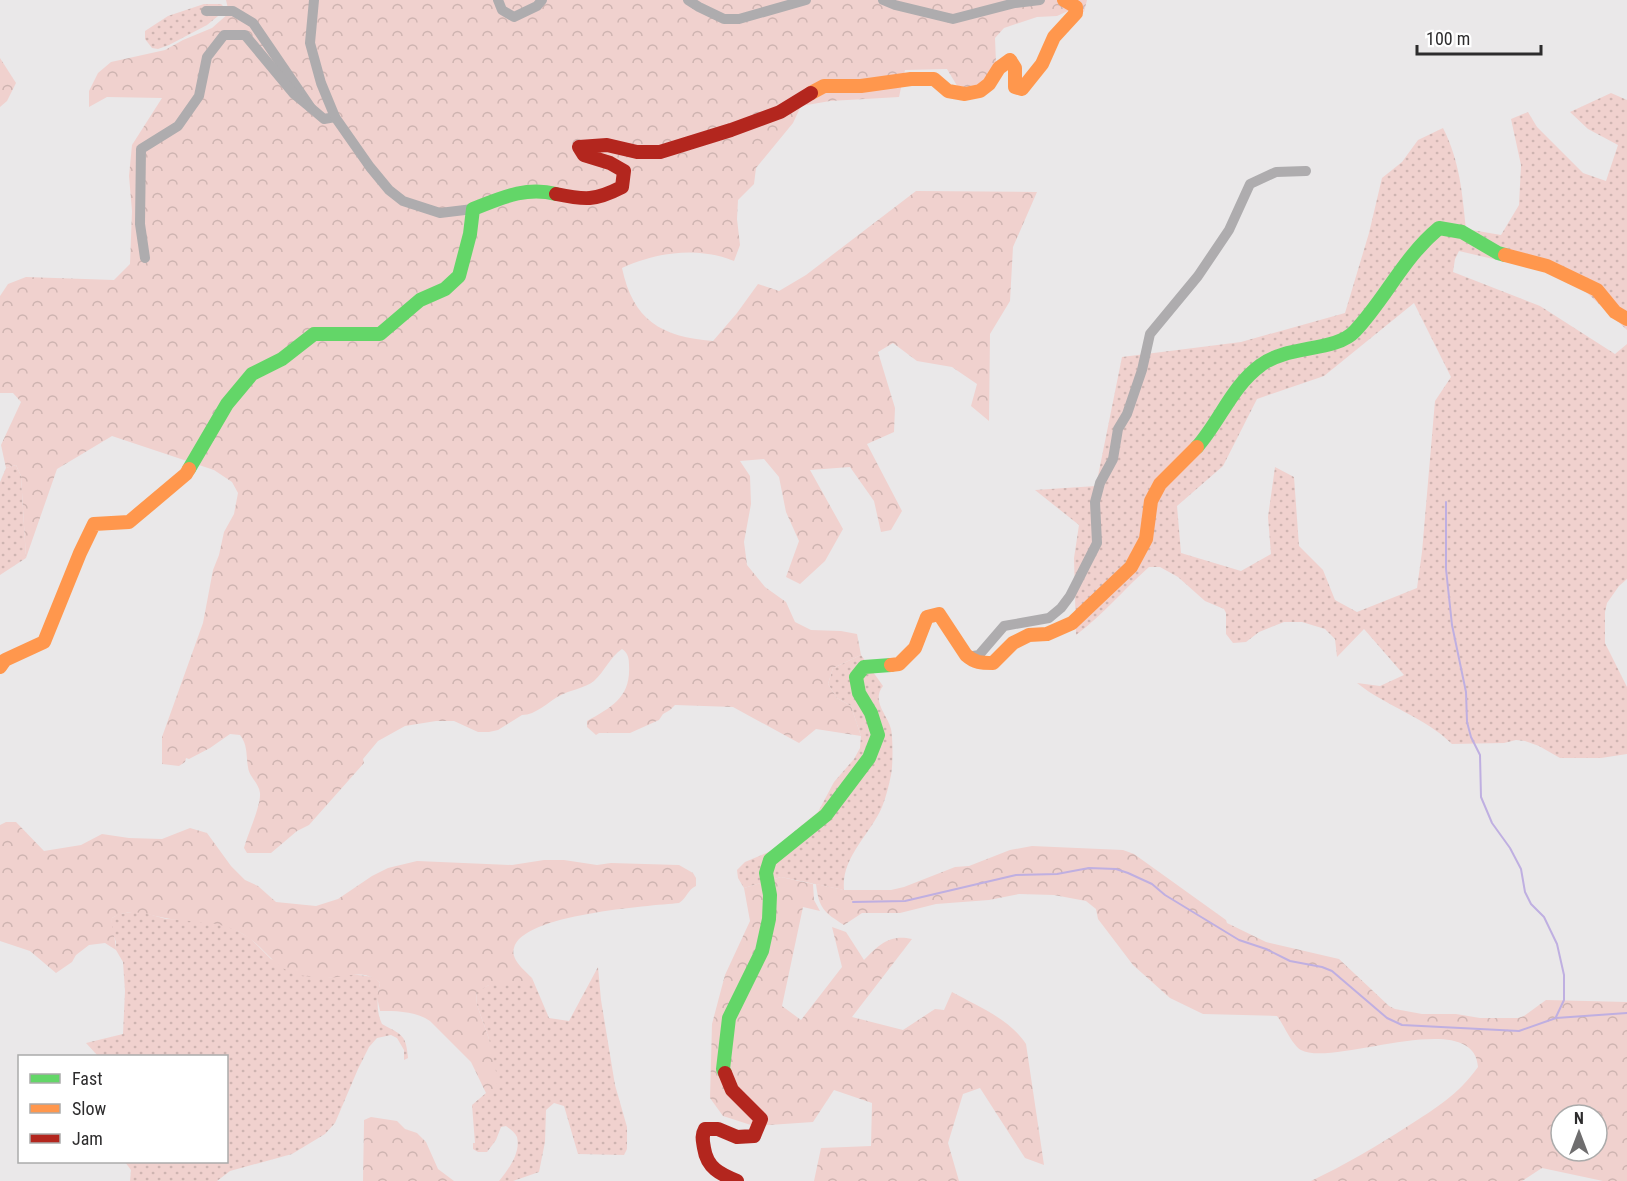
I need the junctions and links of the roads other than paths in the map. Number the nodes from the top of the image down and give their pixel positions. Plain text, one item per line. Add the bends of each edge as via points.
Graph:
1 (314, 0) edge
2 (498, 0) edge
3 (542, 0) edge
4 (688, 0) edge
5 (806, 0) edge
6 (884, 0) edge
7 (1040, 0) edge
8 (1064, 0) edge
9 (206, 11) dead end
10 (311, 108) junction
11 (335, 117) junction
12 (1306, 171) dead end
13 (473, 209) junction
14 (145, 258) dead end
15 (1627, 319) edge
16 (968, 657) junction
17 (0, 667) edge
18 (737, 1181) edge

1 - 11 street via 310,43
2 - 3 street via 502,10 514,17
4 - 5 street via 724,19 739,19
6 - 7 street via 953,19
8 - 13 main road via 1076,7 1076,13 1054,37 1042,64 1022,89 1015,87 1015,68 1010,60 980,91 965,94 948,91 934,80 825,86 780,112 660,152 637,152 607,145 579,147 584,155 614,162 624,171 622,187 610,194 583,200 541,190 510,194
9 - 10 street via 233,11 253,23
10 - 11 street via 324,119
10 - 14 street via 294,94 244,34 224,34 207,57 199,96 178,126 141,149 140,224
11 - 13 street via 370,167 403,201 440,213
12 - 16 street via 1276,172 1250,184 1229,230 1198,276 1150,334 1142,370 1118,429 1113,459 1095,502 1097,543 1070,596 1049,618 1004,627 979,655
13 - 17 main road via 459,276 445,289 420,300 380,334 314,334 282,359 252,374 227,404 186,474 129,522 93,524 44,642 5,660
15 - 16 main road via 1615,312 1597,290 1547,266 1498,253 1462,232 1438,228 1420,244 1354,333 1334,344 1287,352 1262,364 1235,390 1199,445 1160,484 1151,501 1146,539 1131,567 1072,623 1013,643 993,663 978,663
16 - 18 main road via 939,614 927,617 915,648 899,664 864,667 856,677 859,693 878,735 869,758 826,815 770,860 766,873 769,919 762,951 729,1018 723,1069 732,1090 761,1119 754,1136 737,1137 718,1129 705,1129 702,1133 704,1157 713,1170

